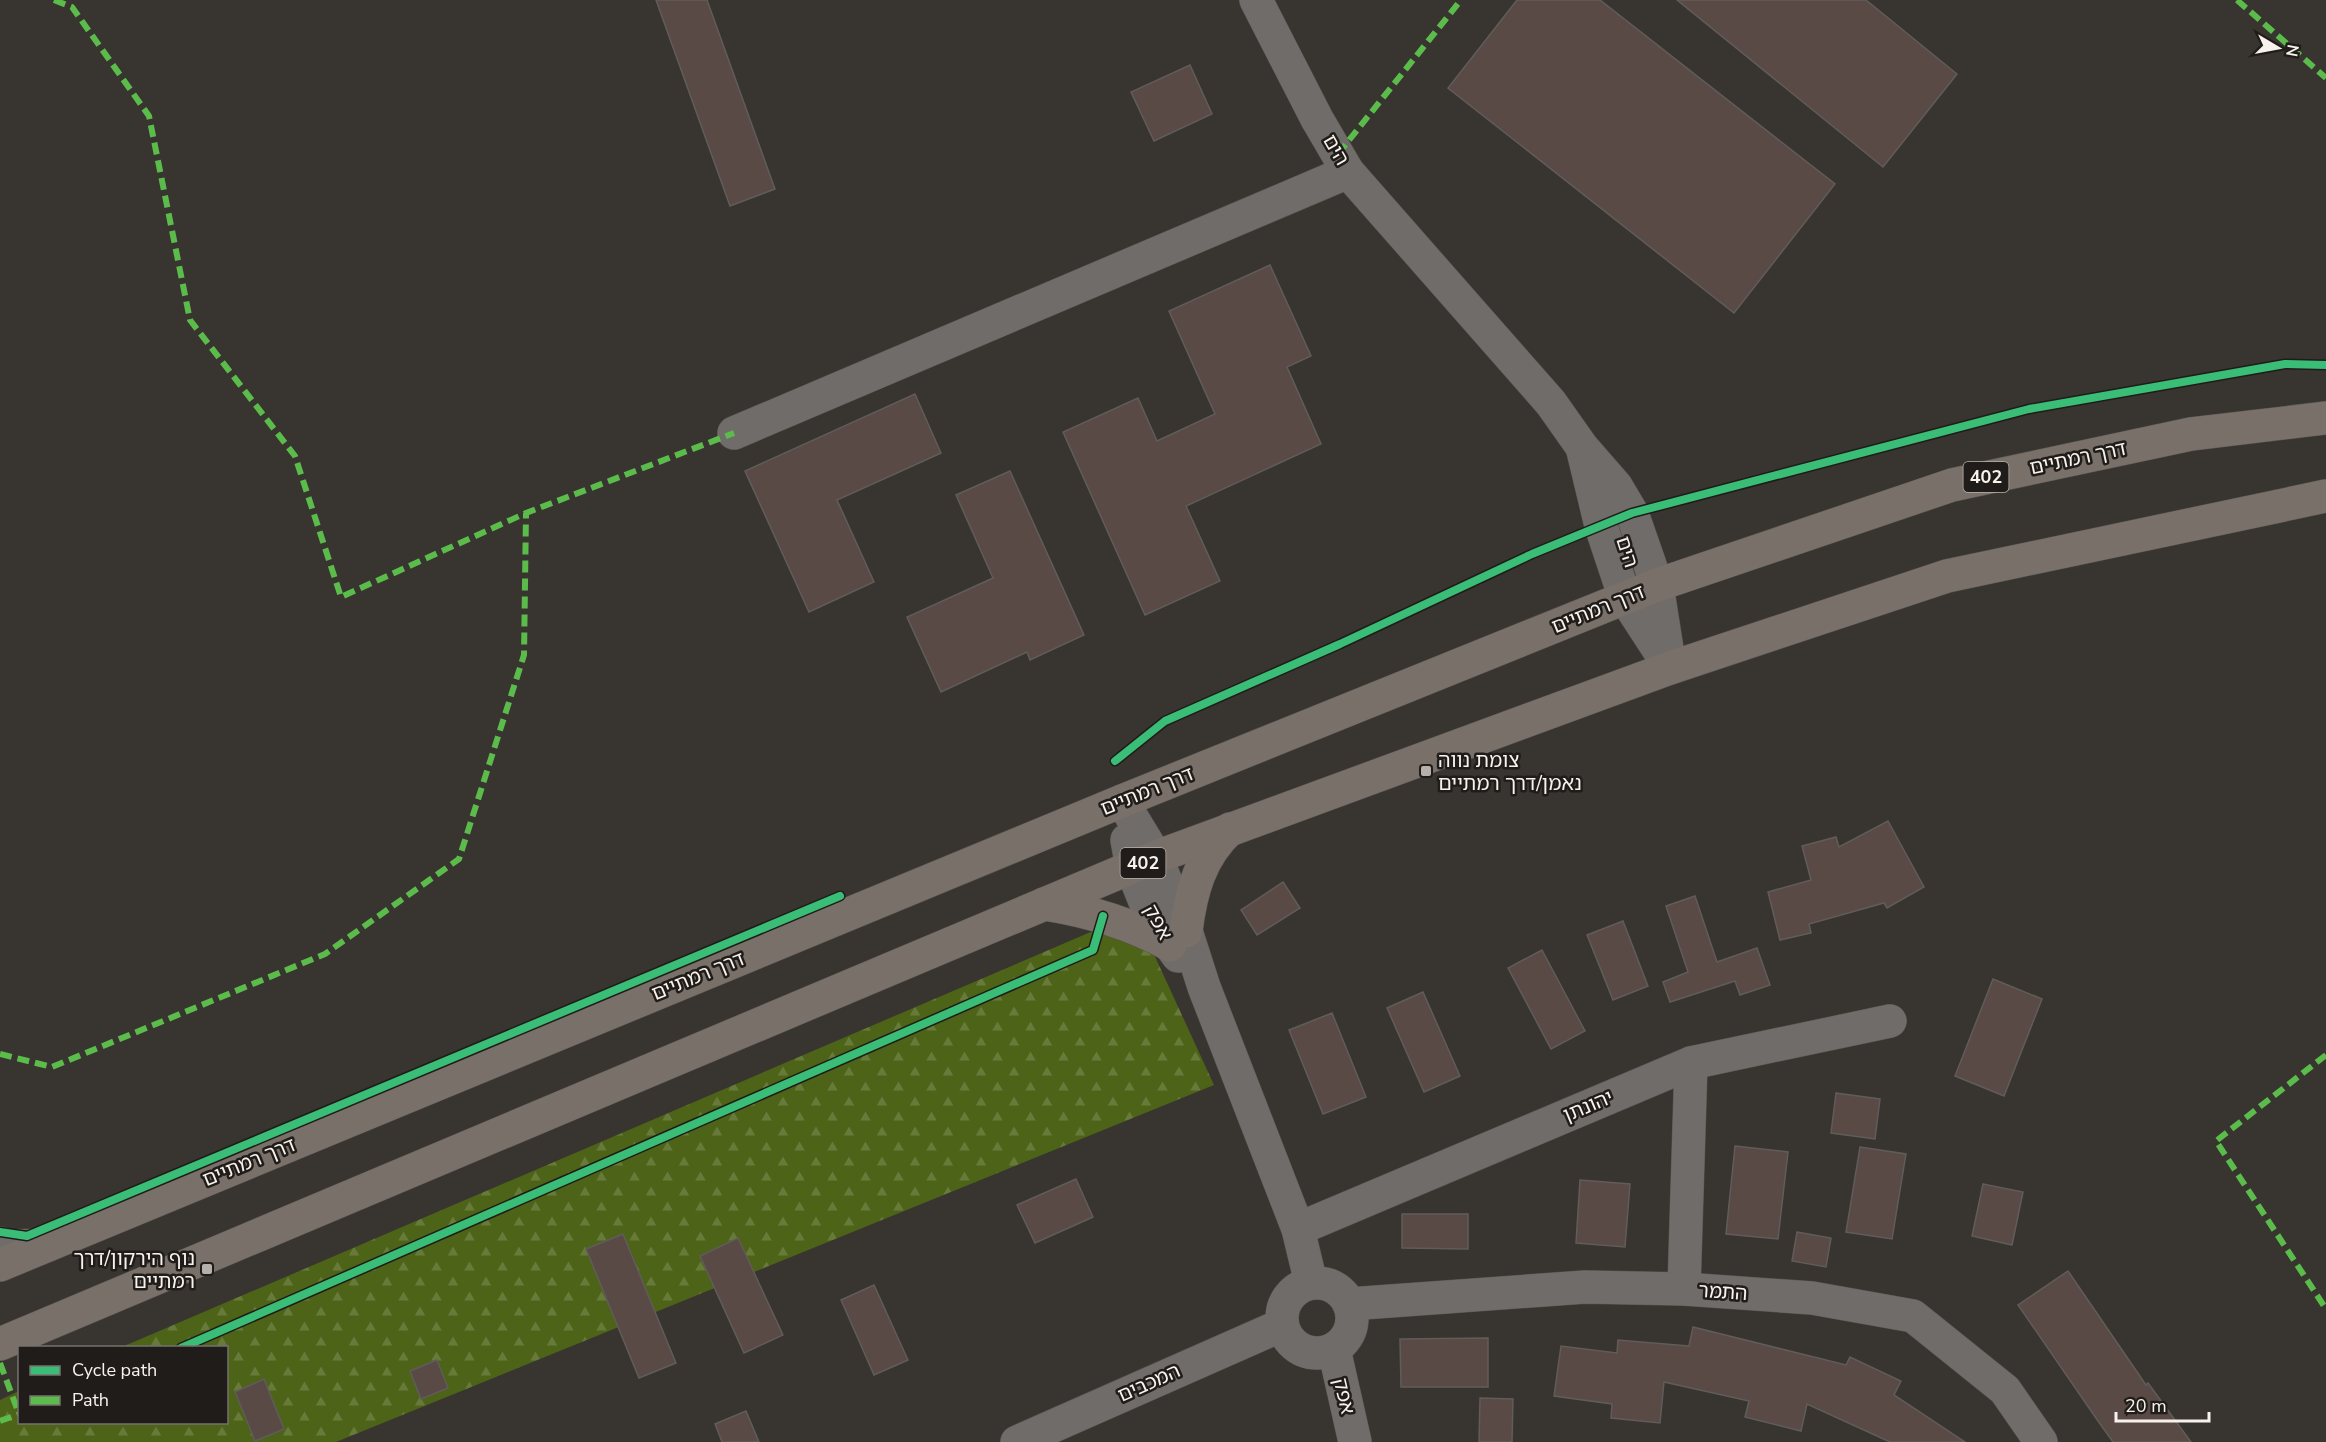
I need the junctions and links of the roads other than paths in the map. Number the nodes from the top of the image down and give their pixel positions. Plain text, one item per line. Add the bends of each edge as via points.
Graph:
1 (1256, 0) edge
2 (1348, 172) junction
3 (2326, 418) edge
4 (734, 433) dead end
5 (1582, 447) junction
6 (2326, 496) edge
7 (1657, 585) junction
8 (1625, 598) junction
9 (1670, 668) junction
10 (1122, 801) junction
11 (1231, 828) junction
12 (1144, 863) junction
13 (1044, 904) junction
14 (1178, 938) junction
15 (1890, 1021) dead end
16 (1691, 1063) junction
17 (1298, 1229) junction
18 (0, 1243) edge
19 (48, 1245) junction
20 (0, 1264) edge
21 (1311, 1283) junction
22 (1684, 1289) junction
23 (1349, 1304) junction
24 (1282, 1325) junction
25 (0, 1344) edge
26 (1334, 1350) junction
27 (1017, 1442) edge
28 (1355, 1442) edge
29 (2041, 1442) edge

1 - 2 street, הים
2 - 4 street
2 - 5 street, הים via 1551,403
3 - 7 main road, דרך רמתיים / 402 via 2191,434 1952,485
5 - 7 street, הים via 1616,486 1632,513
5 - 8 street, הים via 1601,526
6 - 9 main road, 402 via 1947,576
7 - 8 main road, דרך רמתיים / 402
7 - 9 street, הים
8 - 9 street, הים
8 - 10 main road, דרך רמתיים / 402
9 - 11 main road, 402
10 - 12 street, אפק
10 - 19 main road, דרך רמתיים / 402
11 - 12 main road, 402
11 - 14 main road via 1200,869
12 - 13 main road, 402
12 - 14 street, אפק via 1156,923
13 - 14 main road
13 - 25 main road, 402
14 - 17 street, אפק via 1204,987
15 - 16 street, יהונתן
16 - 17 street, יהונתן
16 - 22 street
17 - 21 street, אפק
18 - 19 street
19 - 20 main road, דרך רמתיים / 402
21 - 23 street via 1334,1287
21 - 24 street via 1291,1293 1281,1314
22 - 23 street, התמר via 1585,1287
22 - 29 street, התמר via 1812,1298 1913,1316 2005,1390
23 - 26 street via 1352,1325
24 - 26 street via 1292,1344 1301,1350
24 - 27 street, המכבים
26 - 28 street, אפק

